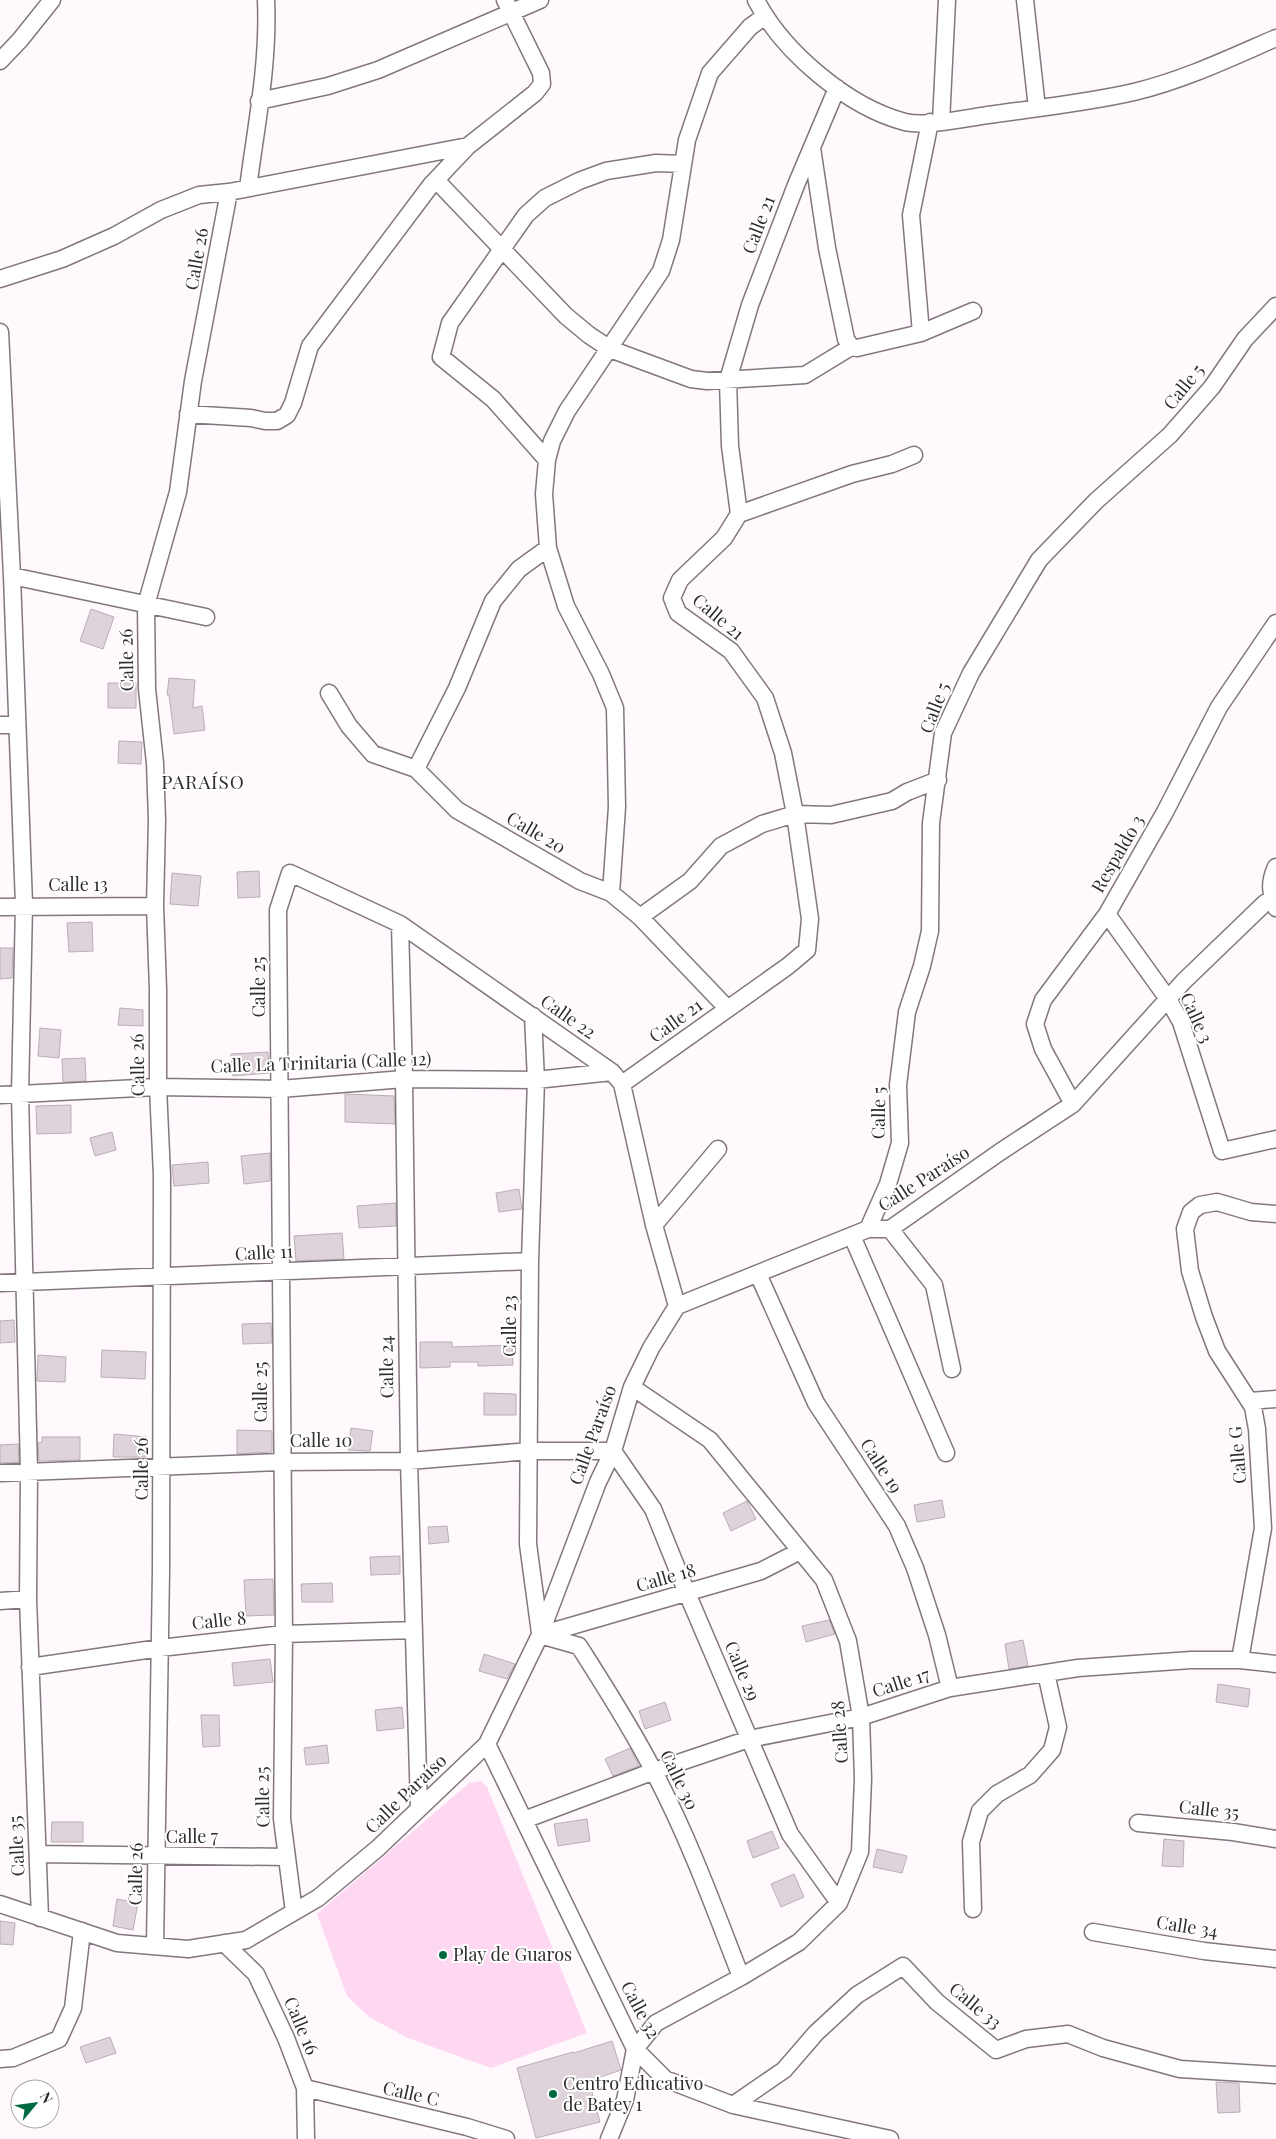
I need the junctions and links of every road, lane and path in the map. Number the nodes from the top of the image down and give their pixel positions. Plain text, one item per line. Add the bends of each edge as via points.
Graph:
1 (52, 0) edge
2 (266, 0) edge
3 (540, 0) edge
4 (756, 0) edge
5 (947, 0) edge
6 (1025, 0) edge
7 (508, 6) edge
8 (765, 16) junction
9 (1276, 38) edge
10 (0, 61) edge
11 (837, 88) junction
12 (259, 101) junction
13 (1037, 108) junction
14 (936, 122) junction
15 (468, 146) junction
16 (812, 147) junction
17 (683, 164) junction
18 (436, 180) junction
19 (248, 188) junction
20 (230, 192) junction
21 (502, 250) junction
22 (0, 279) edge
23 (1276, 306) edge
24 (973, 311) dead end
25 (0, 332) edge
26 (921, 333) junction
27 (851, 347) junction
28 (610, 349) junction
29 (728, 380) junction
30 (188, 414) junction
31 (914, 455) dead end
32 (547, 460) junction
33 (739, 514) junction
34 (548, 548) junction
35 (12, 576) junction
36 (146, 605) junction
37 (206, 617) dead end
38 (1276, 623) edge
39 (329, 693) dead end
40 (0, 725) edge
41 (16, 725) junction
42 (416, 769) junction
43 (938, 780) junction
44 (795, 814) junction
45 (1276, 867) edge
46 (290, 873) joint
47 (611, 893) junction
48 (1275, 902) edge
49 (24, 905) junction
50 (0, 906) edge
51 (155, 906) junction
52 (1107, 914) junction
53 (640, 918) junction
54 (400, 924) junction
55 (1168, 999) junction
56 (727, 1008) junction
57 (533, 1016) junction
58 (617, 1078) junction
59 (404, 1079) junction
60 (536, 1080) junction
61 (158, 1087) junction
62 (280, 1089) junction
63 (0, 1095) edge
64 (20, 1095) junction
65 (1073, 1104) junction
66 (1276, 1139) edge
67 (718, 1149) dead end
68 (1276, 1214) edge
69 (654, 1225) junction
70 (868, 1228) junction
71 (890, 1229) junction
72 (852, 1236) junction
73 (530, 1261) junction
74 (406, 1265) junction
75 (282, 1272) junction
76 (758, 1274) junction
77 (161, 1278) junction
78 (0, 1283) edge
79 (25, 1283) junction
80 (677, 1306) junction
81 (952, 1369) dead end
82 (632, 1388) junction
83 (1276, 1399) edge
84 (1250, 1401) junction
85 (530, 1451) junction
86 (613, 1451) junction
87 (946, 1453) dead end
88 (408, 1461) junction
89 (281, 1462) junction
90 (162, 1467) junction
91 (29, 1472) junction
92 (0, 1474) edge
93 (1270, 1529) edge
94 (800, 1551) junction
95 (687, 1594) junction
96 (28, 1599) junction
97 (0, 1601) edge
98 (414, 1630) junction
99 (284, 1634) junction
100 (540, 1635) junction
101 (160, 1648) junction
102 (1240, 1660) junction
103 (1276, 1664) edge
104 (30, 1668) junction
105 (1046, 1674) junction
106 (950, 1688) junction
107 (862, 1717) junction
108 (749, 1739) junction
109 (487, 1744) junction
110 (654, 1771) junction
111 (419, 1809) junction
112 (524, 1820) junction
113 (1138, 1823) dead end
114 (1276, 1840) edge
115 (38, 1854) junction
116 (156, 1857) junction
117 (287, 1857) junction
118 (839, 1903) junction
119 (0, 1904) edge
120 (973, 1909) dead end
121 (294, 1912) junction
122 (40, 1918) junction
123 (82, 1932) junction
124 (1093, 1932) dead end
125 (224, 1943) junction
126 (154, 1946) junction
127 (1276, 1959) edge
128 (741, 1977) junction
129 (635, 2048) junction
130 (0, 2059) edge
131 (1276, 2075) edge
132 (305, 2088) junction
133 (733, 2105) junction
134 (306, 2139) edge
135 (506, 2139) edge
136 (609, 2139) edge
137 (890, 2139) edge

1 - 10 street
2 - 12 street via 267,26
3 - 7 street
4 - 8 street
5 - 14 street
6 - 13 street
7 - 12 street via 378,70 328,86
7 - 15 street via 541,73 542,84 535,94
8 - 11 street via 796,55
8 - 17 street via 750,27 710,73
9 - 13 street via 1188,75 1135,92
11 - 14 street via 881,113 907,123
11 - 16 street, Calle 21
12 - 19 street
13 - 14 street
14 - 26 street via 911,215
15 - 18 street
15 - 19 street
16 - 27 street via 827,248 846,339
16 - 29 street, Calle 21 via 750,305
17 - 21 street via 656,163 615,170 579,181 545,198 526,215
17 - 28 street via 671,240 661,271
18 - 21 street
18 - 30 street via 310,346 287,415 265,421
19 - 20 street
20 - 22 street via 199,195 62,259
20 - 30 street, Calle 26
21 - 28 street via 566,316
21 - 32 street via 450,323 441,357 493,399
23 - 43 street, Calle 5 via 1245,339 1212,386 1170,435 1096,501 1039,560 971,673 944,733
24 - 26 street
25 - 35 street, Calle 35
26 - 27 street
27 - 29 street via 806,375
28 - 29 street via 691,379
28 - 32 street via 567,412 552,441
29 - 33 street, Calle 21 via 730,446
30 - 36 street, Calle 26 via 178,492
31 - 33 street
32 - 34 street via 544,494
33 - 44 street, Calle 21 via 724,538 680,580 672,598 678,613 731,652 765,698 783,753
34 - 42 street via 519,569 493,601 457,688
34 - 47 street via 566,606 615,708 617,807
35 - 36 street
35 - 41 street, Calle 35
36 - 37 street
36 - 51 street, Calle 26 via 147,689 157,820
38 - 52 street, Respaldo 3 via 1219,707
39 - 42 street, Calle 20 via 349,726 373,754
40 - 41 street
41 - 49 street, Calle 35
42 - 47 street, Calle 20 via 457,810 580,881
43 - 44 street via 892,801 831,815
43 - 70 street, Calle 5 via 931,823 930,931 908,1012 898,1085 900,1143 888,1184
44 - 53 street via 762,824 721,846 690,882
44 - 56 street, Calle 21 via 810,919 807,950
45 - 48 street via 1270,879
46 - 54 street, Calle 22
46 - 62 street, Calle 25 via 278,910
47 - 53 street, Calle 20
48 - 55 street, Calle Paraíso via 1264,903
49 - 50 street, Calle 13
49 - 51 street, Calle 13
49 - 64 street, Calle 35
51 - 61 street, Calle 26
52 - 55 street, Calle 3
52 - 65 street, Respaldo 3 via 1043,1000 1035,1024 1043,1049
53 - 56 street, Calle 20
54 - 57 street, Calle 22
54 - 59 street, Calle 24
55 - 65 street, Calle Paraíso
55 - 66 street, Calle 3 via 1181,1022 1222,1151
56 - 58 street, Calle 21
57 - 58 street, Calle 22
57 - 60 street, Calle 23
58 - 60 street, Calle La Trinitaria (Calle 12)
58 - 69 street
59 - 60 street, Calle La Trinitaria (Calle 12)
59 - 62 street, Calle La Trinitaria (Calle 12)
59 - 74 street, Calle 24
60 - 73 street, Calle 23
61 - 62 street, Calle La Trinitaria (Calle 12)
61 - 64 street, Calle La Trinitaria (Calle 12)
61 - 77 street, Calle 26 via 162,1176
62 - 75 street, Calle 25
63 - 64 street, Calle La Trinitaria (Calle 12)
64 - 79 street, Calle 35
65 - 71 street, Calle Paraíso
67 - 69 street
68 - 84 street, Calle G via 1251,1212 1217,1202 1200,1205 1191,1212 1185,1230 1190,1272 1217,1351
69 - 80 street
70 - 71 street, Calle Paraíso
70 - 72 street, Calle Paraíso
71 - 81 street via 934,1284
72 - 76 street, Calle Paraíso
72 - 87 street
73 - 74 street, Calle 11
73 - 85 street, Calle 23
74 - 75 street, Calle 11
74 - 88 street, Calle 24
75 - 77 street, Calle 11
75 - 89 street, Calle 25
76 - 80 street, Calle Paraíso
76 - 106 street, Calle 19 via 816,1402 897,1526 936,1635
77 - 79 street, Calle 11
77 - 90 street, Calle 26
78 - 79 street, Calle 11
79 - 91 street, Calle 35
80 - 82 street, Calle Paraíso via 651,1348
82 - 86 street, Calle Paraíso
82 - 94 street, Calle 28 via 710,1440
83 - 84 street
84 - 93 street, Calle G via 1257,1429
85 - 86 street, Calle 10
85 - 88 street, Calle 10
85 - 100 street, Calle 23 via 528,1544
86 - 95 street, Calle 29 via 653,1509
86 - 100 street, Calle Paraíso via 598,1482
88 - 89 street, Calle 10
88 - 98 street, Calle 24
89 - 90 street, Calle 10
89 - 99 street, Calle 25
90 - 91 street, Calle 10
90 - 101 street, Calle 26
91 - 92 street, Calle 10
91 - 96 street, Calle 35
93 - 102 street, Calle G
94 - 95 street, Calle 18 via 761,1571
94 - 107 street, Calle 28 via 824,1580 848,1641
95 - 100 street, Calle 18
95 - 108 street, Calle 29
96 - 97 street
96 - 104 street, Calle 35
98 - 99 street, Calle 8
98 - 111 street, Calle 24
99 - 101 street, Calle 8
99 - 117 street, Calle 25 via 282,1819
100 - 109 street, Calle Paraíso
100 - 110 street, Calle 30 via 579,1646
101 - 104 street, Calle 8
101 - 116 street, Calle 26
102 - 103 street, Calle 17
102 - 105 street, Calle 17 via 1172,1661 1078,1668
104 - 115 street, Calle 35
105 - 106 street, Calle 17
105 - 120 street via 1058,1727 1052,1750 1030,1775 997,1794 980,1811 971,1842
106 - 107 street, Calle 17
107 - 108 street, Calle 17
107 - 118 street, Calle 28 via 860,1852
108 - 110 street, Calle 17
108 - 118 street, Calle 29 via 790,1834
109 - 111 street, Calle Paraíso
109 - 112 street, Calle 32
110 - 112 street, Calle 17
110 - 128 street, Calle 30 via 704,1880
111 - 121 street, Calle Paraíso via 333,1886
112 - 129 street, Calle 32
113 - 114 street, Calle 35 via 1233,1832
115 - 116 street, Calle 7
115 - 122 street, Calle 35
116 - 117 street, Calle 7
116 - 126 street, Calle 26
117 - 121 street, Calle 25
118 - 128 street, Calle 28 via 798,1942
119 - 122 street, Calle Paraíso
121 - 125 street, Calle Paraíso via 246,1940
122 - 123 street, Calle Paraíso
123 - 126 street, Calle Paraíso via 118,1943
123 - 130 street via 73,2008 59,2039 13,2058
124 - 127 street, Calle 34
125 - 126 street, Calle Paraíso via 188,1949
125 - 132 street, Calle 16 via 256,1974
128 - 129 street, Calle 28 via 656,2023
129 - 133 street, Calle 32 via 665,2079
129 - 136 street via 625,2100
131 - 133 street, Calle 33 via 1180,2069 1103,2048 1068,2034 1026,2039 996,2050 937,2002 903,1966 857,1995 816,2033 784,2070
132 - 134 street, Calle 16
132 - 135 street, Calle C
133 - 137 street, Calle 32

